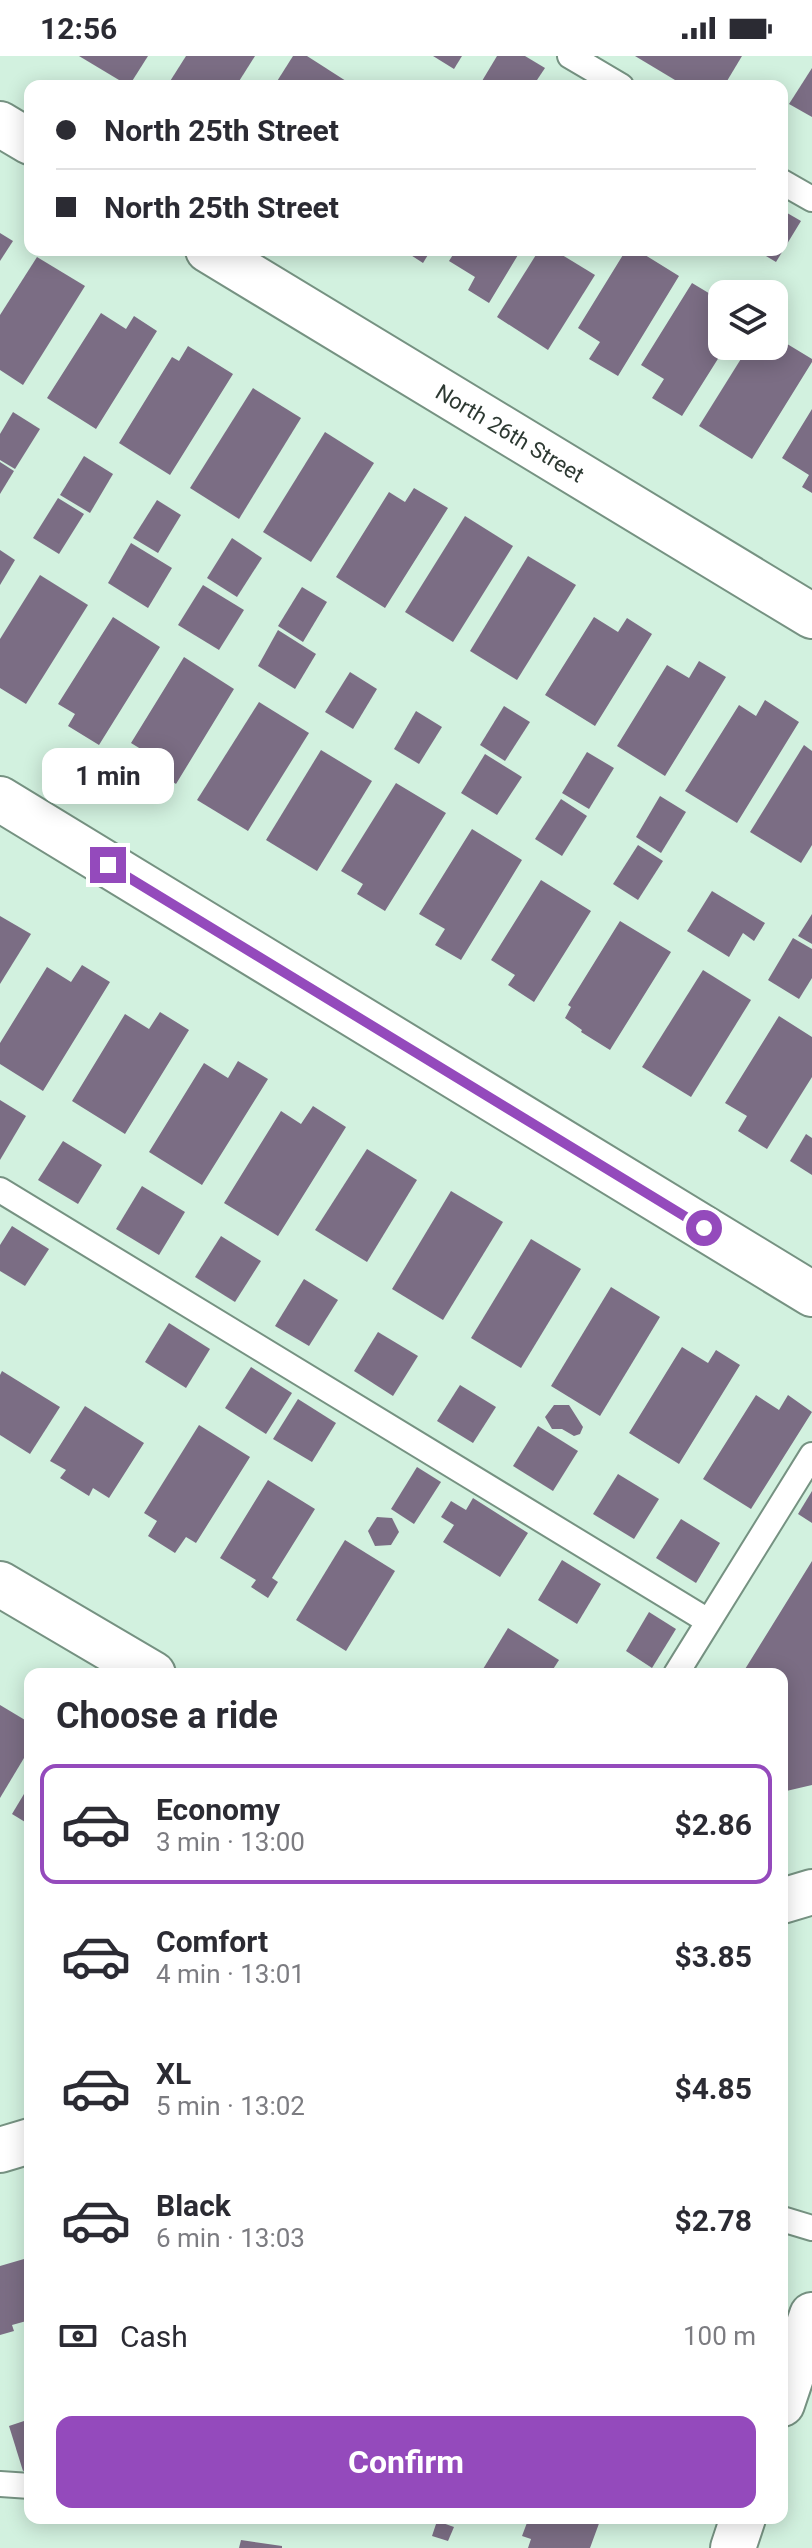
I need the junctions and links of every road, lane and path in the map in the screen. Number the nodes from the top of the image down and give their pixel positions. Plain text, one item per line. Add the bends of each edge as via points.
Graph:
1 (570, 56) edge
2 (611, 80) edge
3 (0, 124) edge
4 (24, 138) edge
5 (788, 185) edge
6 (812, 199) edge
7 (218, 256) edge
8 (812, 616) edge
9 (0, 799) edge
10 (0, 1190) edge
11 (812, 1294) edge
12 (812, 1455) edge
13 (0, 1584) edge
14 (708, 1621) junction
15 (143, 1668) edge
16 (680, 1668) edge
17 (812, 1892) edge
18 (788, 1899) edge
19 (24, 2143) edge
20 (0, 2150) edge
21 (788, 2221) edge
22 (812, 2228) edge
23 (798, 2334) edge
24 (788, 2378) edge
25 (0, 2484) edge
26 (24, 2486) edge
27 (741, 2524) edge
28 (733, 2548) edge

1 - 2 lane
3 - 4 street
5 - 6 lane
7 - 8 street, North 26th Street
9 - 11 street
10 - 14 lane
12 - 14 lane
13 - 15 street
14 - 16 lane
17 - 18 street
19 - 20 street
21 - 22 lane
23 - 24 street
25 - 26 lane
27 - 28 street

